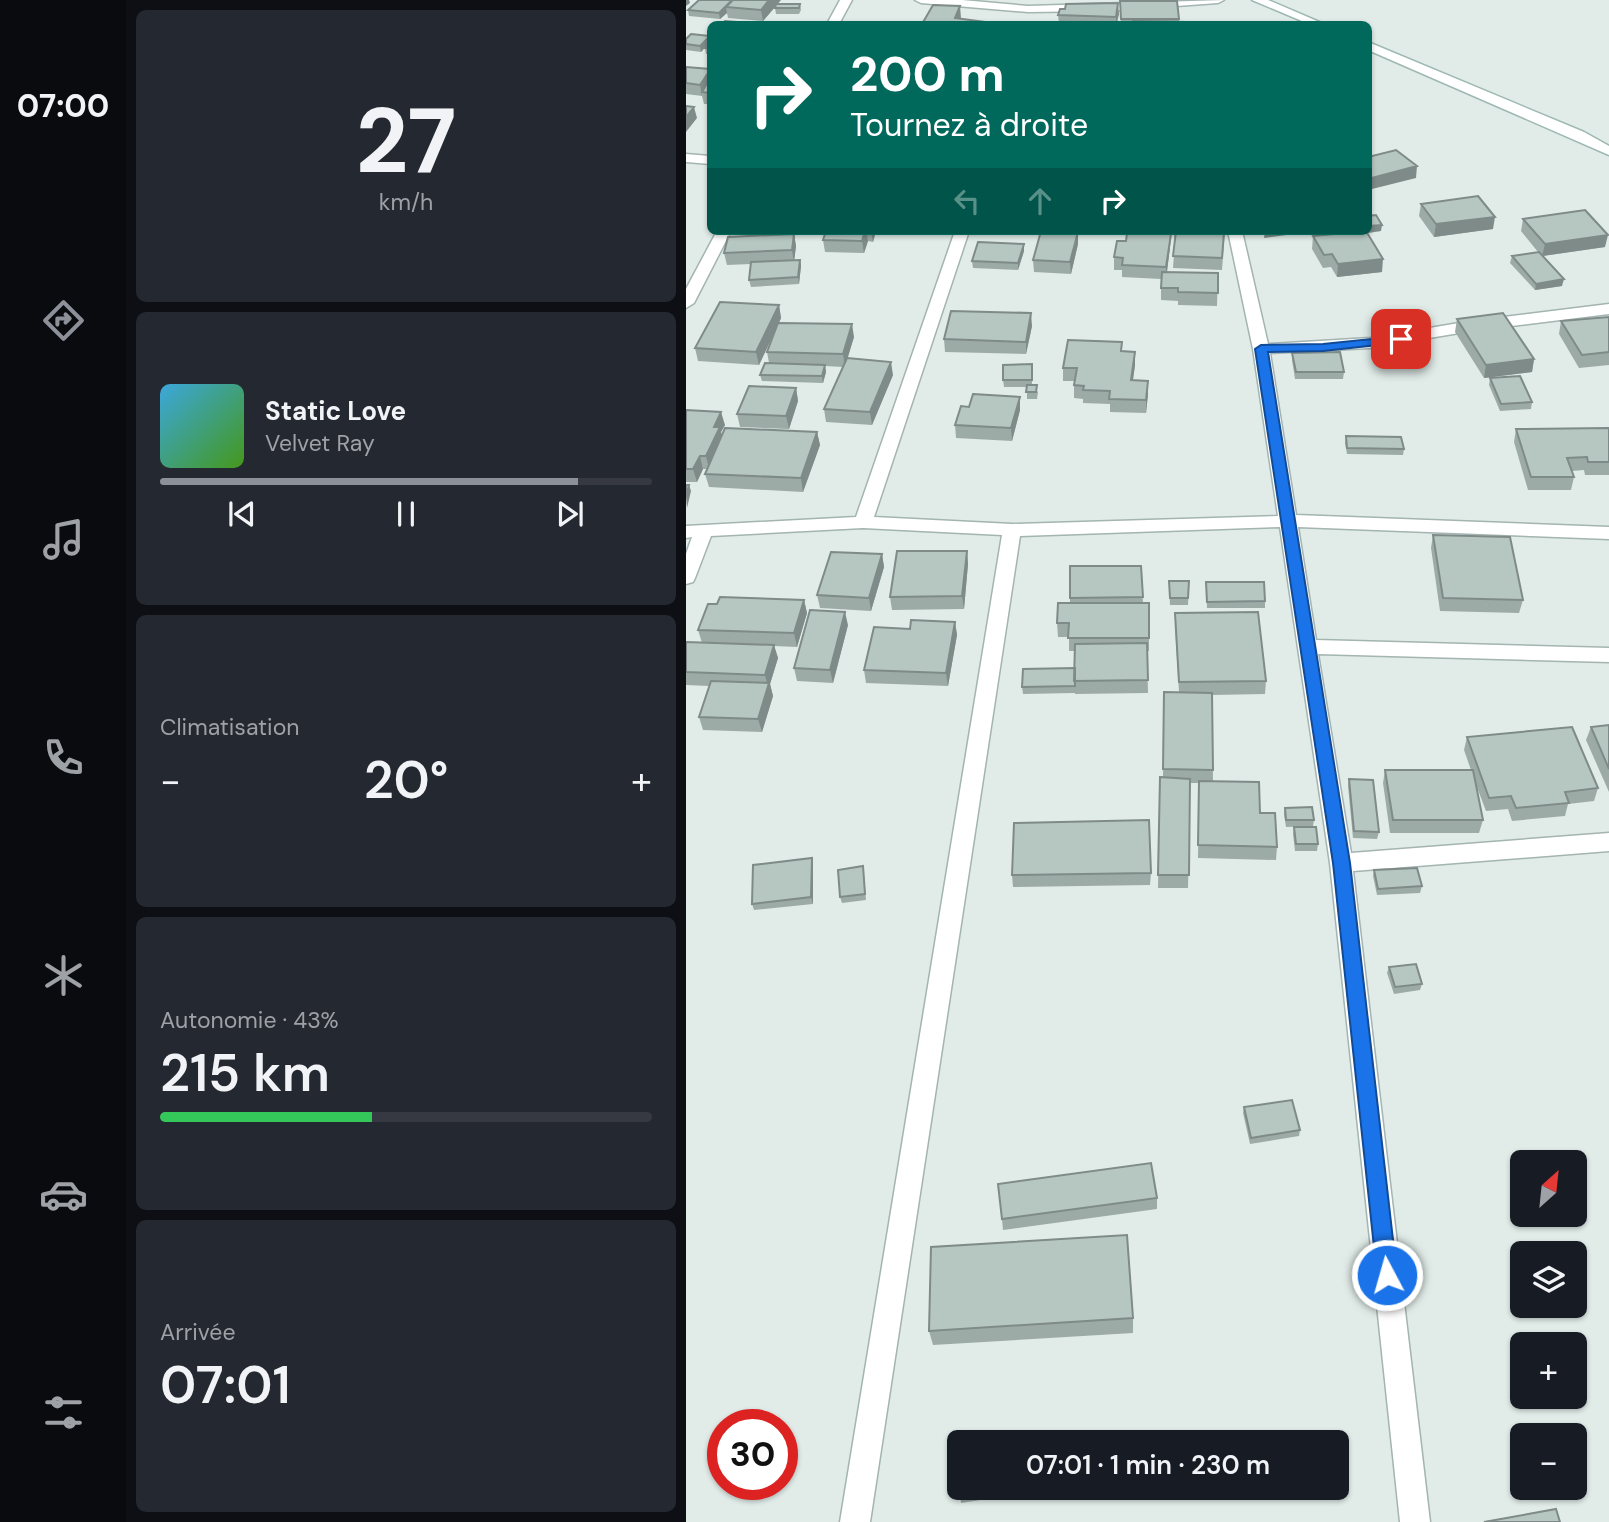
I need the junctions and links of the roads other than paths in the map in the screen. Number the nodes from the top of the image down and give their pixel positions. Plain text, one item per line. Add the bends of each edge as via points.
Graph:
1 (846, 0) edge
2 (921, 0) edge
3 (1219, 0) edge
4 (1258, 0) edge
5 (1029, 4) edge
6 (835, 21) edge
7 (1025, 21) edge
8 (1310, 21) edge
9 (1372, 47) edge
10 (1609, 151) edge
11 (686, 158) edge
12 (707, 160) edge
13 (722, 235) edge
14 (961, 235) edge
15 (1237, 235) edge
16 (686, 303) edge
17 (1609, 309) edge
18 (1261, 349) junction
19 (1290, 521) junction
20 (863, 522) junction
21 (1012, 530) junction
22 (694, 532) edge
23 (1609, 533) edge
24 (686, 578) edge
25 (1308, 647) junction
26 (1609, 654) edge
27 (1609, 842) edge
28 (1341, 863) junction
29 (855, 1522) edge
30 (1415, 1522) edge

1 - 6 street
2 - 5 street
3 - 5 street via 1120,7
4 - 8 street
5 - 7 street
9 - 10 street
11 - 12 street
13 - 16 street
14 - 20 street
15 - 18 street
17 - 18 street via 1370,343
18 - 19 street
19 - 21 street
19 - 23 street
19 - 25 street
20 - 21 street
20 - 22 street
21 - 29 street
22 - 24 street
25 - 26 street
25 - 28 street
27 - 28 street
28 - 30 street

